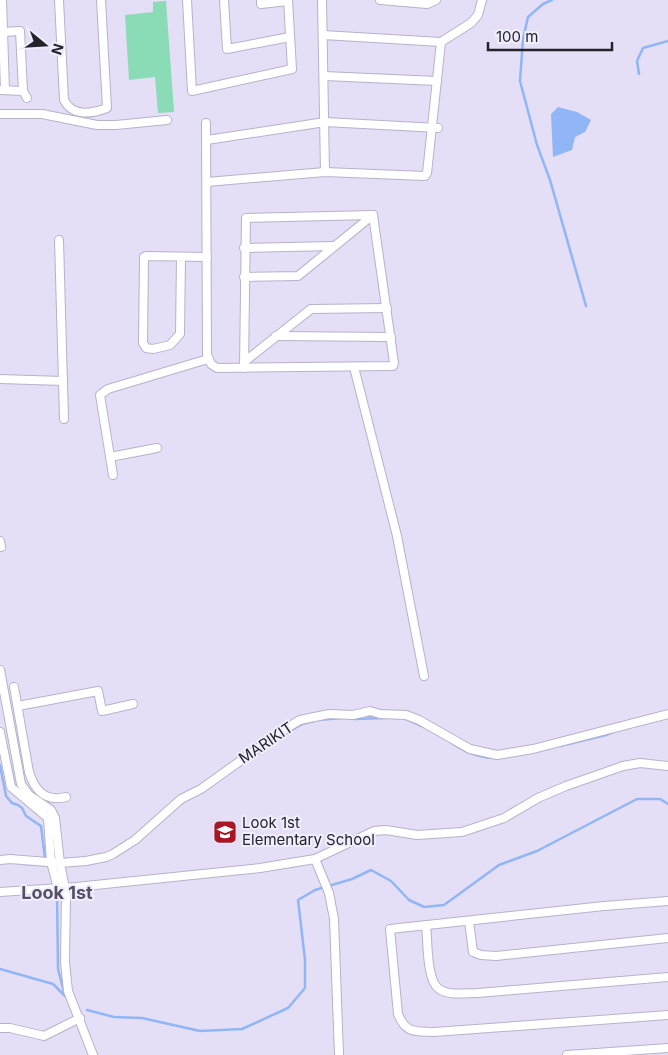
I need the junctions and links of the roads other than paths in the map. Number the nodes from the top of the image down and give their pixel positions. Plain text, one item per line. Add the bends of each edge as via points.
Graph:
1 (2, 0) edge
2 (59, 0) edge
3 (101, 0) edge
4 (187, 0) edge
5 (224, 0) edge
6 (261, 0) edge
7 (322, 0) edge
8 (380, 0) edge
9 (436, 0) edge
10 (482, 0) edge
11 (288, 1) edge
12 (29, 30) dead end
13 (20, 31) junction
14 (3, 32) junction
15 (323, 36) junction
16 (290, 37) junction
17 (441, 42) junction
18 (324, 76) junction
19 (437, 81) junction
20 (2, 90) edge
21 (0, 114) edge
22 (168, 120) dead end
23 (325, 122) junction
24 (206, 123) dead end
25 (435, 128) junction
26 (206, 140) junction
27 (325, 172) junction
28 (207, 182) junction
29 (373, 215) junction
30 (59, 240) dead end
31 (334, 246) junction
32 (244, 248) junction
33 (181, 257) junction
34 (207, 257) junction
35 (244, 277) junction
36 (387, 308) junction
37 (276, 336) junction
38 (391, 337) junction
39 (208, 359) junction
40 (244, 365) junction
41 (354, 367) junction
42 (0, 379) edge
43 (63, 381) junction
44 (64, 419) dead end
45 (157, 448) dead end
46 (110, 457) junction
47 (113, 475) dead end
48 (0, 670) edge
49 (424, 676) dead end
50 (14, 687) dead end
51 (120, 697) dead end
52 (133, 704) dead end
53 (18, 706) junction
54 (122, 706) junction
55 (668, 714) edge
56 (0, 732) edge
57 (668, 766) edge
58 (66, 797) dead end
59 (55, 800) junction
60 (54, 814) junction
61 (315, 859) junction
62 (0, 860) edge
63 (51, 862) junction
64 (60, 863) junction
65 (63, 890) junction
66 (0, 892) edge
67 (668, 901) edge
68 (469, 921) junction
69 (426, 925) junction
70 (668, 938) edge
71 (668, 977) edge
72 (668, 1015) edge
73 (80, 1018) junction
74 (0, 1028) edge
75 (668, 1048) edge
76 (93, 1055) edge
77 (339, 1055) edge
78 (567, 1055) edge

1 - 14 street
2 - 3 street via 64,100 71,109 82,113 107,108
4 - 16 street via 192,91 292,70
5 - 16 street via 227,49
6 - 11 street via 261,4
7 - 15 street
8 - 9 street via 427,4
10 - 17 street via 478,15 471,23
11 - 16 street
12 - 13 street
13 - 14 street
13 - 20 street via 25,95
14 - 20 street
15 - 17 street
15 - 18 street
17 - 19 street
18 - 19 street
18 - 23 street
19 - 25 street
21 - 22 street via 42,114 97,125
23 - 25 street
23 - 26 street
23 - 27 street
24 - 26 street
25 - 27 street via 425,176
26 - 28 street
27 - 28 street
28 - 34 street
29 - 31 street
29 - 32 street via 247,217 244,219
29 - 36 street
30 - 43 street
31 - 32 street
31 - 35 street via 298,276
32 - 35 street
33 - 33 street via 180,334 170,345 146,348 142,343 143,259 146,256
33 - 34 street
34 - 39 street
35 - 40 street
36 - 37 street via 311,309
36 - 38 street
37 - 38 street
37 - 40 street
38 - 41 street via 393,366
39 - 40 street via 217,368
39 - 46 street via 103,392 100,395
40 - 41 street
41 - 49 street via 397,536
42 - 43 street
43 - 44 street
45 - 46 street
46 - 47 street
48 - 60 street via 21,784 29,795
50 - 53 street
51 - 54 street
52 - 54 street
53 - 54 street via 98,690 102,711
53 - 59 street via 32,782 37,790
55 - 64 street, MARIKIT via 497,755 470,749 406,715 370,711 300,720 201,789 181,799 135,840 113,854
56 - 63 street via 11,787 48,818
57 - 61 street via 640,763 623,766 566,786 504,818 462,832 418,835 374,830
58 - 59 street
59 - 60 street
60 - 64 street
61 - 65 street
61 - 77 street via 329,893 334,919
62 - 63 street, MARIKIT
63 - 64 street, MARIKIT
63 - 65 street
64 - 65 street
65 - 66 street
65 - 73 street via 68,991
67 - 68 street
68 - 69 street
68 - 70 street via 473,952 480,955
69 - 71 street via 431,979 439,989 453,993
69 - 72 street via 390,929 398,1014 403,1025 412,1031
73 - 74 street via 44,1036
73 - 76 street
75 - 78 street

